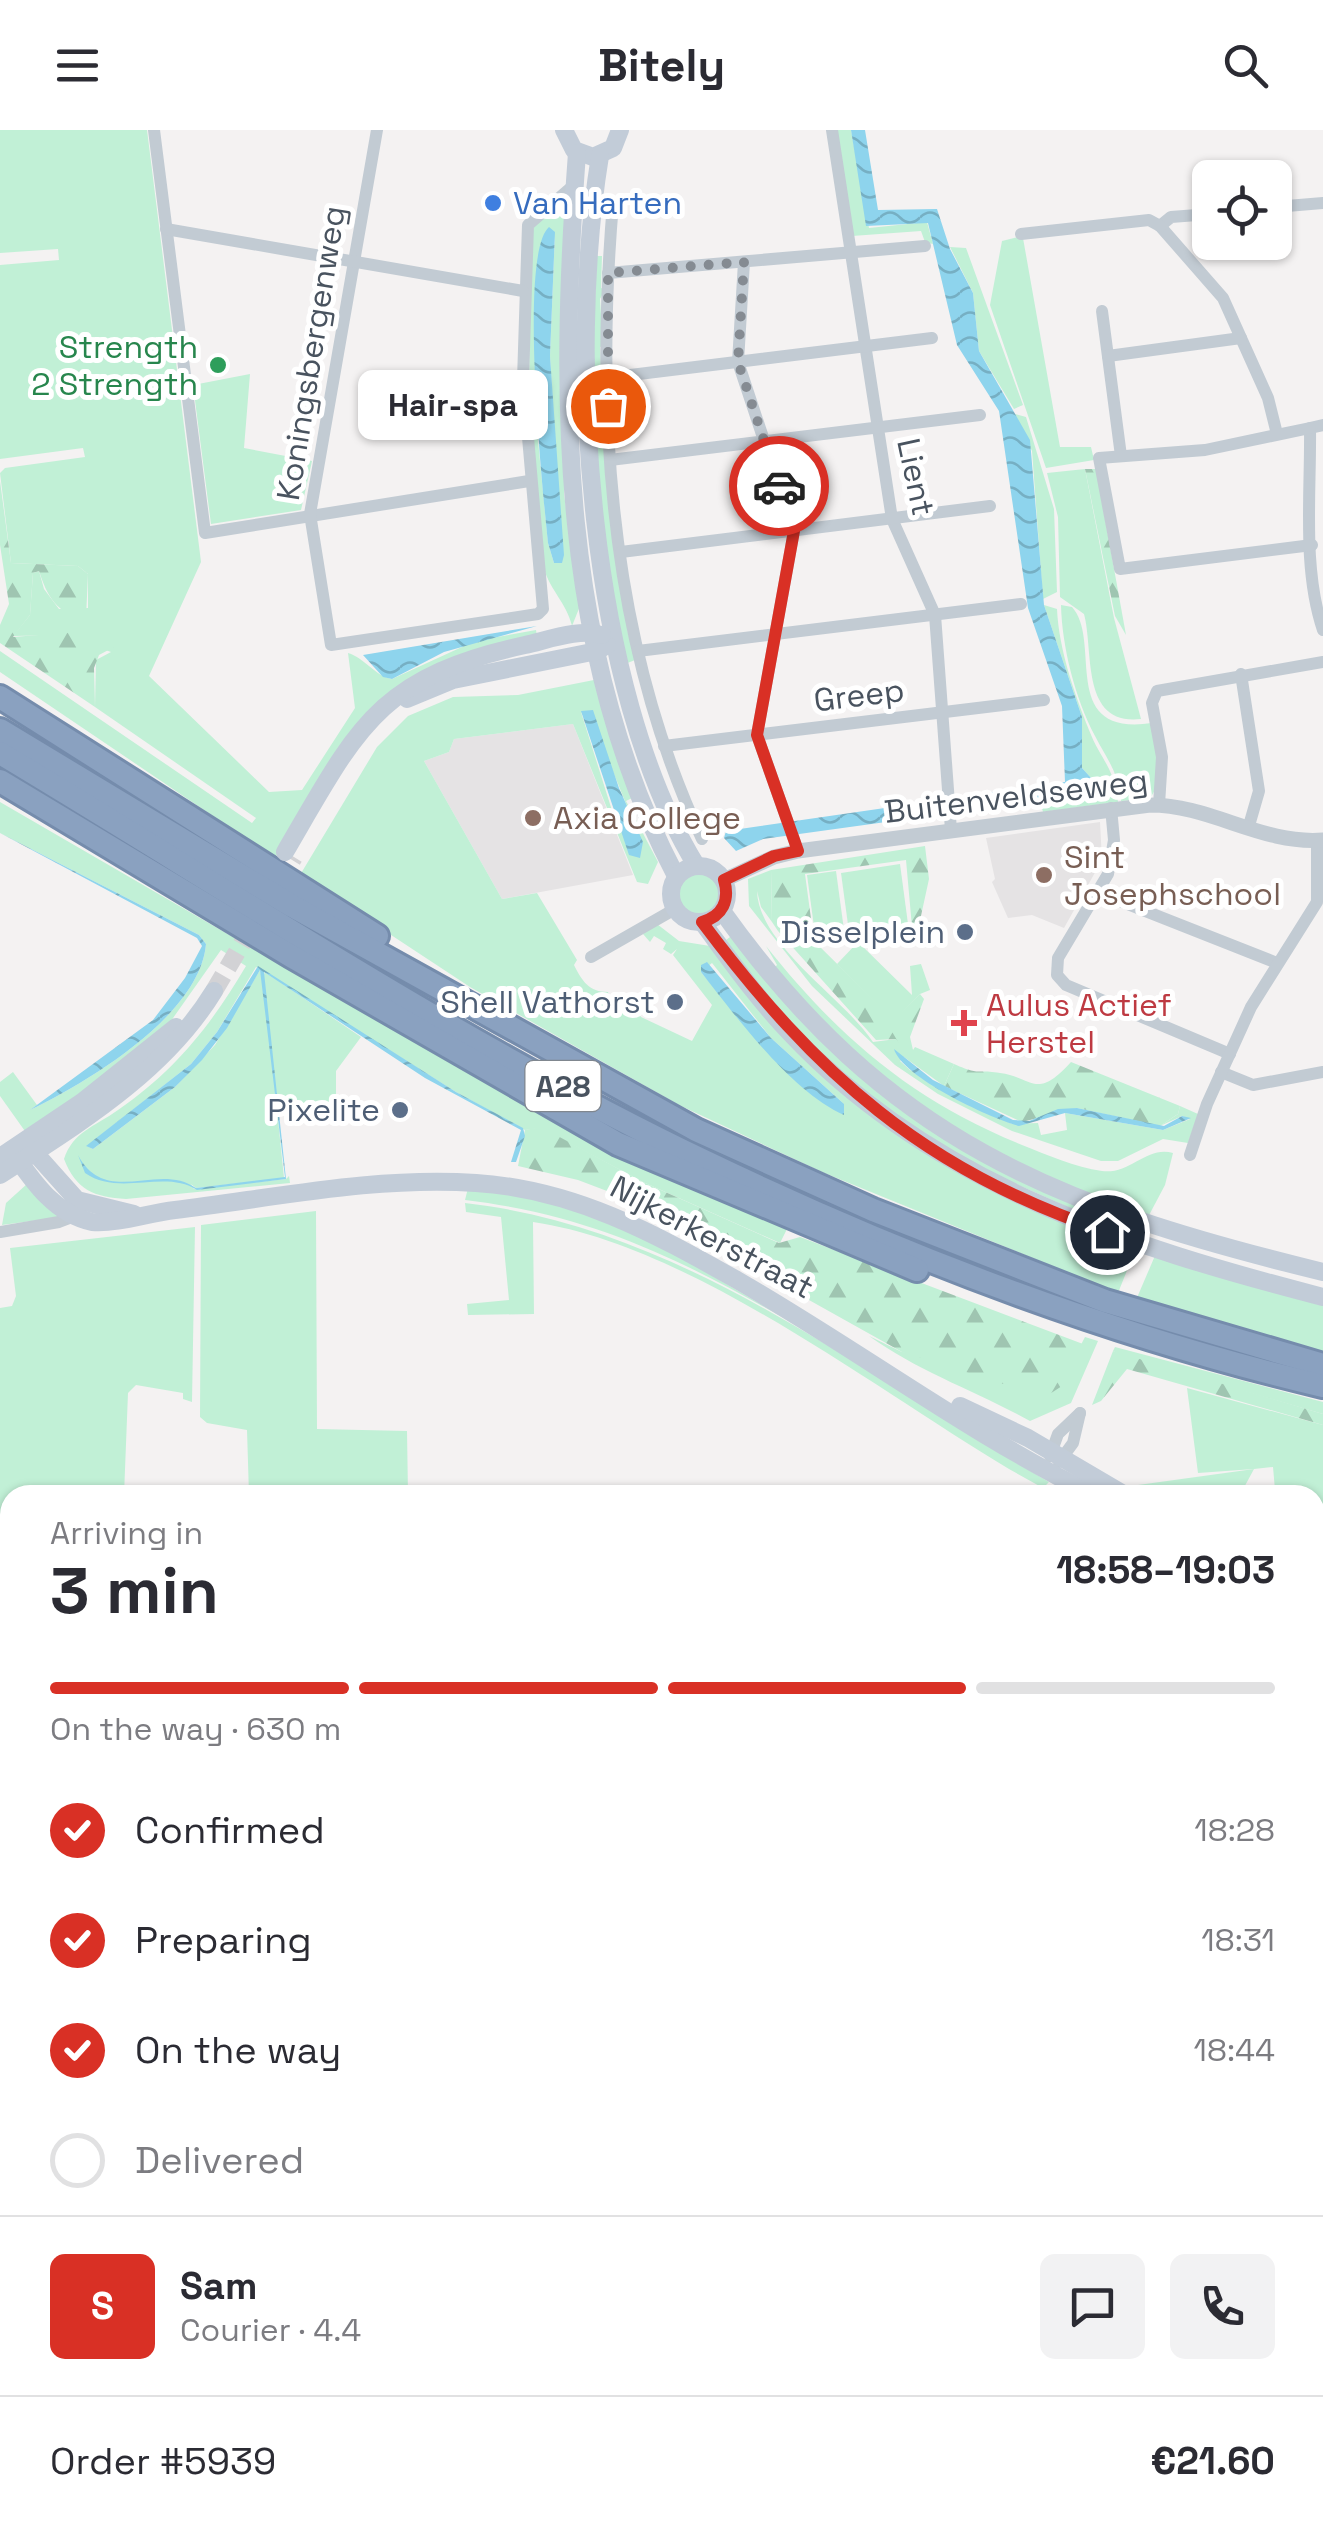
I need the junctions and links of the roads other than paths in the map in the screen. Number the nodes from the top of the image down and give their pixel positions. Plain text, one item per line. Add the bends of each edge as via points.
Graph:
1 (154, 130) edge
2 (377, 130) edge
3 (564, 130) edge
4 (620, 130) edge
5 (832, 130) edge
6 (577, 153) junction
7 (600, 156) junction
8 (574, 185) junction
9 (614, 203) dead end
10 (1323, 203) edge
11 (1292, 206) edge
12 (1192, 216) edge
13 (1160, 226) junction
14 (166, 229) junction
15 (1021, 234) dead end
16 (925, 246) dead end
17 (851, 252) junction
18 (744, 262) junction
19 (354, 264) junction
20 (608, 273) junction
21 (524, 291) junction
22 (1102, 311) dead end
23 (932, 338) dead end
24 (1241, 338) junction
25 (865, 346) junction
26 (1108, 356) junction
27 (738, 362) junction
28 (606, 378) junction
29 (980, 414) dead end
30 (1316, 426) edge
31 (878, 428) junction
32 (1277, 434) junction
33 (764, 442) junction
34 (1122, 456) junction
35 (610, 460) junction
36 (529, 481) junction
37 (990, 506) dead end
38 (310, 514) junction
39 (892, 519) junction
40 (794, 531) junction
41 (1312, 545) junction
42 (621, 552) junction
43 (1022, 604) dead end
44 (934, 615) junction
45 (1323, 630) edge
46 (776, 634) junction
47 (616, 639) junction
48 (595, 642) junction
49 (638, 651) junction
50 (1323, 662) edge
51 (1241, 674) junction
52 (0, 688) edge
53 (0, 697) edge
54 (1044, 700) dead end
55 (942, 713) junction
56 (43, 722) junction
57 (0, 730) edge
58 (757, 735) junction
59 (664, 746) junction
60 (0, 753) edge
61 (0, 781) edge
62 (1159, 805) junction
63 (1111, 808) junction
64 (951, 823) junction
65 (1248, 828) junction
66 (702, 838) dead end
67 (1320, 841) edge
68 (797, 844) junction
69 (289, 854) tunnel mouth
70 (696, 865) junction
71 (676, 876) junction
72 (724, 880) junction
73 (1098, 892) junction
74 (674, 909) junction
75 (722, 911) junction
76 (702, 922) junction
77 (591, 957) dead end
78 (398, 962) junction
79 (1277, 963) junction
80 (209, 989) tunnel mouth
81 (1230, 1054) junction
82 (1221, 1072) junction
83 (1323, 1072) edge
84 (18, 1152) edge
85 (1190, 1155) dead end
86 (0, 1176) edge
87 (80, 1211) junction
88 (0, 1232) edge
89 (1323, 1272) edge
90 (1323, 1298) edge
91 (1165, 1342) junction
92 (1323, 1364) edge
93 (1323, 1386) edge
94 (1054, 1460) junction
95 (1083, 1485) edge
96 (1105, 1485) edge
97 (0, 2443) edge
98 (0, 2457) edge
99 (0, 2486) edge

1 - 14 street
2 - 19 street, Koningsbergenweg
3 - 6 main road
4 - 7 main road via 613,148
5 - 17 street, Lient
6 - 7 main road
6 - 8 main road
7 - 47 main road via 589,268 589,418
8 - 21 street via 528,225
8 - 48 main road via 568,428
9 - 20 street
10 - 11 street
12 - 13 street
13 - 15 street via 1149,220
13 - 24 street via 1223,298
14 - 19 street
14 - 38 street via 205,533
16 - 17 street
17 - 18 street
17 - 25 street, Lient
18 - 20 street
18 - 27 street
19 - 21 street
19 - 38 street, Koningsbergenweg
20 - 28 street
21 - 36 street
22 - 26 street
23 - 25 street
24 - 26 street
24 - 32 street
25 - 27 street
25 - 31 street, Lient
26 - 34 street
27 - 28 street
27 - 33 street
28 - 35 street
29 - 31 street
30 - 32 street
30 - 41 street
31 - 33 street
31 - 39 street, Lient
32 - 34 street via 1205,450
33 - 35 street
33 - 40 street
34 - 41 street via 1099,461 1120,569
35 - 42 street
36 - 38 street
36 - 38 street, Koningsbergenweg via 544,606 538,614 331,645
37 - 39 street
39 - 40 street
39 - 44 street, Lient
40 - 42 street
40 - 46 street
41 - 45 street
42 - 49 street
43 - 44 street
44 - 46 street
44 - 55 street, Lient
46 - 49 street
46 - 58 street
47 - 48 main road
47 - 70 main road via 648,762
48 - 69 main road via 410,697 364,741
48 - 71 main road via 624,757
49 - 59 street
50 - 51 street
51 - 62 street via 1162,688 1153,696 1162,757
51 - 65 street via 1260,791
52 - 56 highway, A28
53 - 56 highway, A28
54 - 55 street, Greep
55 - 58 street, Greep
55 - 64 street, Lient
56 - 78 highway, A28 via 391,944
57 - 78 highway, A28 via 292,906
58 - 59 street, Greep
58 - 68 street
59 - 66 street
60 - 91 highway, A28 via 492,1048 706,1162 962,1273
61 - 91 highway, A28 via 618,1144 928,1274 1096,1330
62 - 63 street, Buitenveldseweg
62 - 65 street, Buitenveldseweg
63 - 64 street, Buitenveldseweg
63 - 73 street via 1113,859
64 - 68 street, Buitenveldseweg
65 - 67 street, Buitenveldseweg
67 - 79 street via 1317,902
68 - 72 street, Buitenveldseweg
70 - 71 main road
70 - 72 main road
71 - 74 main road via 670,891
72 - 75 main road
73 - 79 street
73 - 81 street via 1058,958 1060,980
74 - 76 main road
74 - 77 street
75 - 76 main road
75 - 89 main road via 798,1010 895,1098 1001,1165 1146,1222
76 - 90 main road via 792,1036 880,1114 999,1188 1138,1242
78 - 92 highway, A28 via 696,1130 856,1203 1105,1301
79 - 81 street
80 - 84 main road via 160,1044
81 - 82 street
82 - 83 street via 1253,1085
82 - 85 street
84 - 86 main road
84 - 87 main road
87 - 88 street, Nijkerkerstraat
87 - 94 main road, Nijkerkerstraat via 139,1214 418,1182 540,1192 648,1231 988,1436
91 - 93 highway, A28
94 - 95 main road, Nijkerkerstraat
94 - 96 main road, Nijkerkerstraat
97 - 98 street
98 - 99 street

